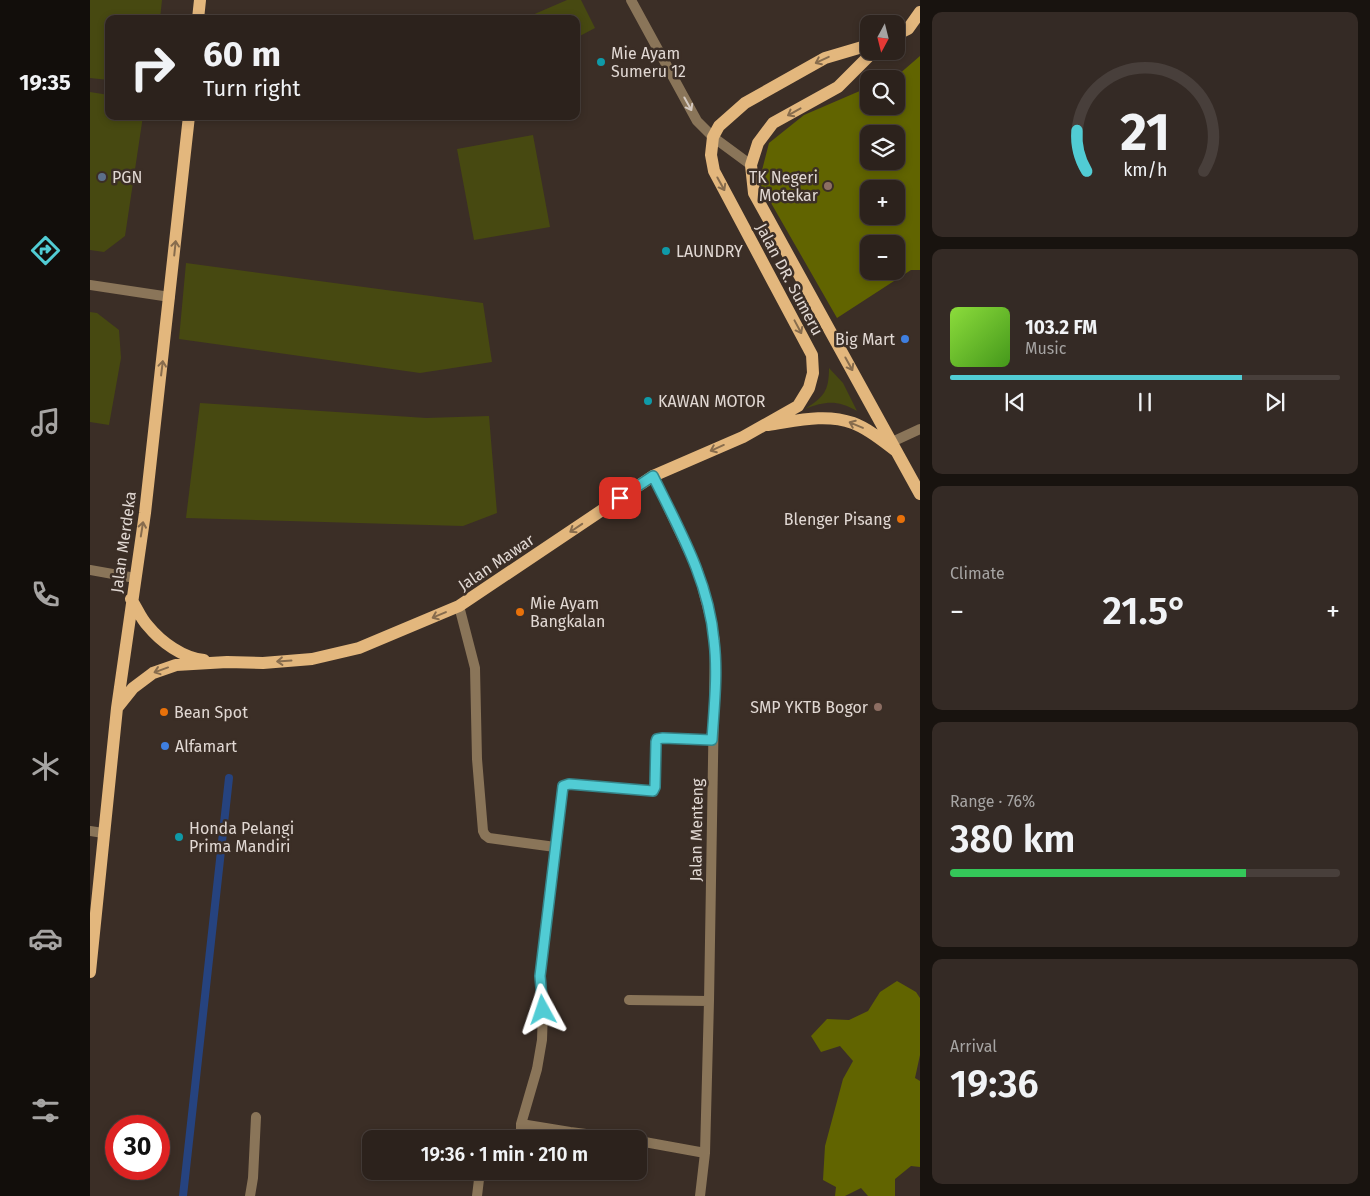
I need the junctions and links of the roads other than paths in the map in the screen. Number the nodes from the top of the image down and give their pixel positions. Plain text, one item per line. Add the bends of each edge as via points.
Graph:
1 (200, 0) edge
2 (631, 0) edge
3 (920, 12) edge
4 (198, 15) edge
5 (905, 30) edge
6 (860, 48) edge
7 (865, 60) edge
8 (189, 120) edge
9 (713, 138) junction
10 (751, 165) junction
11 (90, 285) edge
12 (170, 297) junction
13 (760, 427) junction
14 (920, 429) edge
15 (895, 446) junction
16 (653, 476) junction
17 (920, 494) edge
18 (90, 570) edge
19 (135, 578) junction
20 (131, 599) junction
21 (459, 606) junction
22 (226, 662) junction
23 (117, 708) junction
24 (712, 740) junction
25 (90, 830) edge
26 (103, 832) junction
27 (555, 847) junction
28 (90, 972) edge
29 (629, 1000) dead end
30 (710, 1001) junction
31 (256, 1117) dead end
32 (521, 1124) junction
33 (521, 1130) edge
34 (558, 1130) edge
35 (647, 1142) edge
36 (705, 1153) junction
37 (479, 1180) edge
38 (250, 1196) edge
39 (478, 1196) edge
40 (700, 1196) edge

1 - 4 main road
2 -> 9 street via 698,121
3 - 5 main road
6 -> 9 main road via 824,58 770,88 719,126
7 -> 10 main road via 838,87 773,123 758,143
12 -> 8 main road, Jalan Merdeka
9 - 10 street
9 -> 13 main road, Jalan DR. Sumeru via 711,155 714,171 812,356 813,374 798,406
10 -> 15 main road, Jalan DR. Sumeru via 754,193
11 - 12 street
19 -> 12 main road, Jalan Merdeka
15 -> 13 main road via 853,423 826,418
13 -> 16 main road, Jalan Mawar
14 - 15 street
15 - 17 main road, Jalan DR. Sumeru
16 -> 21 main road, Jalan Mawar
16 - 24 street, Jalan Menteng via 698,571 711,621 715,672
18 - 19 street
19 - 20 main road, Jalan Merdeka
20 - 22 main road via 147,626 169,646 197,659
20 - 23 main road, Jalan Merdeka
21 -> 22 main road, Jalan Mawar via 359,648 312,659
21 - 27 street via 475,668 483,830 490,838
22 -> 23 main road via 176,665 153,673 133,688
23 - 26 main road, Jalan Merdeka
24 - 27 street via 657,739 653,791 563,786
24 - 30 street, Jalan Menteng
25 - 26 street
26 - 28 main road, Jalan Merdeka
27 - 32 street via 540,976 542,1040
29 - 30 street
30 - 36 street, Jalan Menteng
31 - 38 street
32 - 33 street
32 - 34 street
35 - 36 street
36 - 40 street, Jalan Menteng
37 - 39 street

